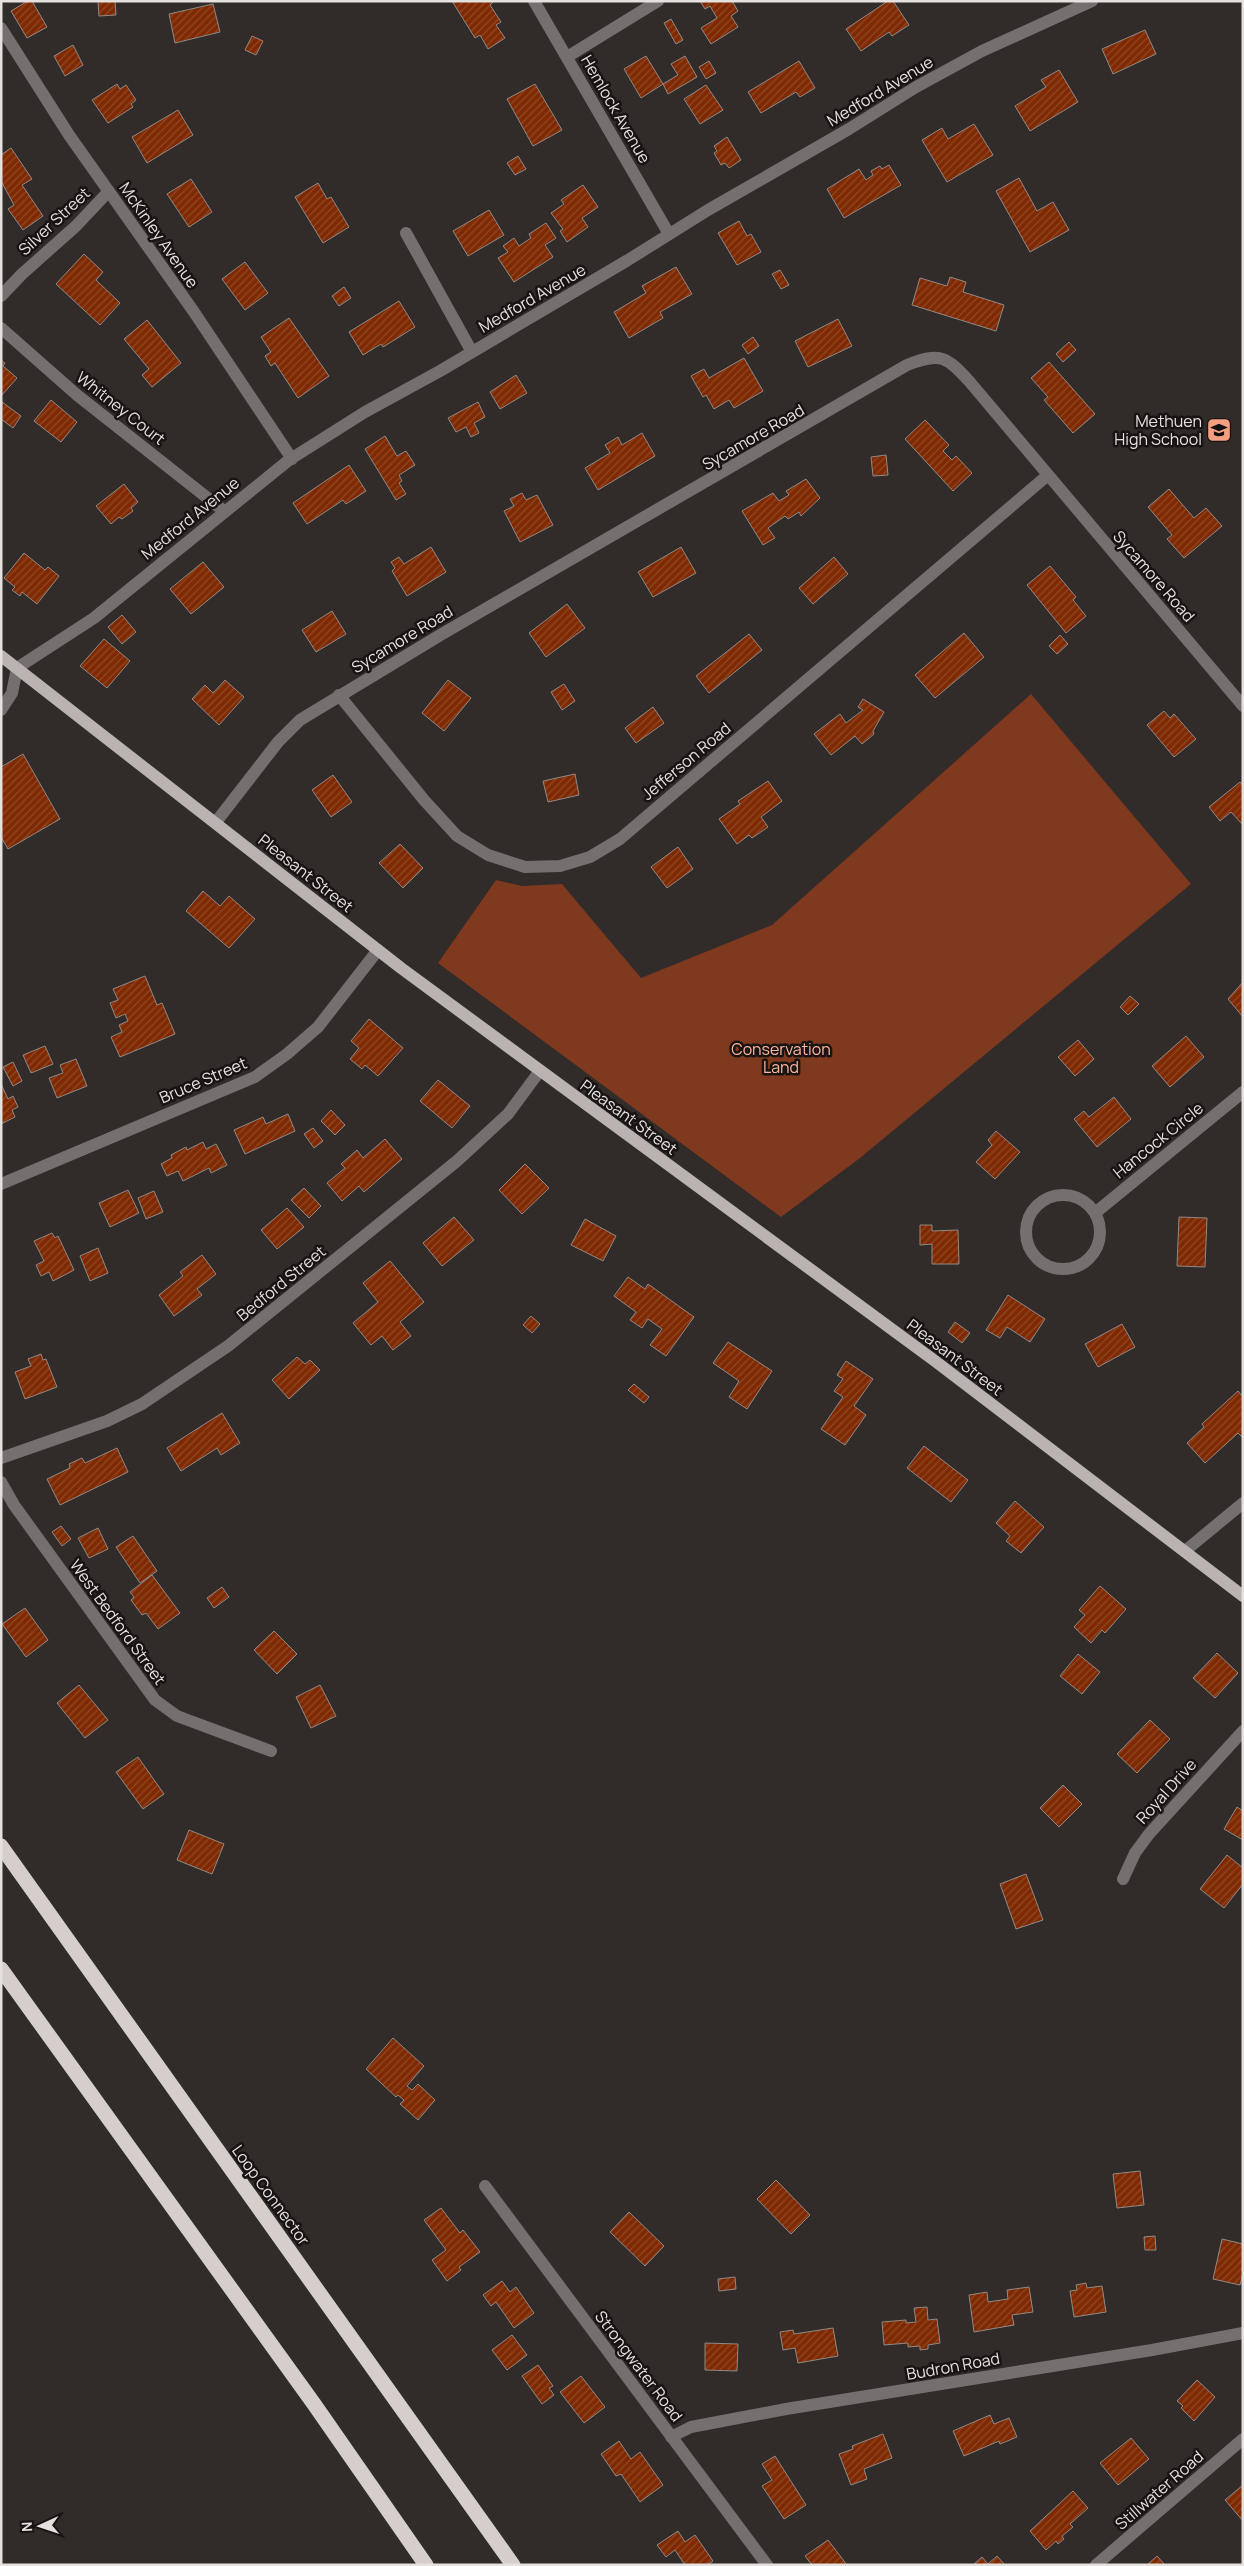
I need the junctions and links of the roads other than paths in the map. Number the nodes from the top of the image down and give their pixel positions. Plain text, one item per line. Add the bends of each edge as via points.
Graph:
1 (534, 1) edge
2 (658, 1) edge
3 (1092, 1) edge
4 (1, 28) edge
5 (567, 57) junction
6 (109, 191) junction
7 (406, 233) dead end
8 (669, 234) junction
9 (1, 296) edge
10 (1, 328) edge
11 (472, 352) junction
12 (292, 459) junction
13 (1048, 475) junction
14 (224, 511) junction
15 (1, 656) edge
16 (17, 668) junction
17 (339, 695) junction
18 (1243, 706) edge
19 (1, 710) edge
20 (216, 822) junction
21 (378, 950) junction
22 (539, 1072) junction
23 (1243, 1092) edge
24 (1, 1184) edge
25 (1095, 1213) junction
26 (1, 1458) edge
27 (1, 1482) edge
28 (1243, 1503) edge
29 (1185, 1551) junction
30 (1243, 1596) edge
31 (1243, 1731) edge
32 (271, 1751) dead end
33 (1, 1846) edge
34 (1123, 1879) dead end
35 (1, 1969) edge
36 (486, 2186) dead end
37 (1243, 2333) edge
38 (672, 2437) junction
39 (1243, 2439) edge
40 (426, 2565) edge
41 (513, 2565) edge
42 (767, 2565) edge
43 (1096, 2565) edge

1 - 5 street, Hemlock Avenue
2 - 5 street
3 - 8 street, Medford Avenue via 973,55
4 - 6 street, McKinley Avenue
5 - 8 street, Hemlock Avenue
6 - 9 street, Silver Street
6 - 12 street, McKinley Avenue
7 - 11 street
8 - 11 street, Medford Avenue
10 - 14 street, Whitney Court via 78,395
11 - 12 street, Medford Avenue via 365,412
12 - 14 street, Medford Avenue
13 - 17 street, Sycamore Road via 951,361 929,357 907,365
13 - 17 street, Jefferson Road via 620,839 582,859 560,866 525,867 488,855 457,836
13 - 18 street, Sycamore Road
14 - 16 street, Medford Avenue via 94,618
15 - 16 main road, Pleasant Street
16 - 19 street via 12,693
16 - 20 main road, Pleasant Street
17 - 20 street, Sycamore Road via 300,720 278,742
20 - 21 main road, Pleasant Street
21 - 22 main road, Pleasant Street
21 - 24 street, Bruce Street via 318,1027 255,1077
22 - 26 street, Bedford Street via 508,1114 457,1161 228,1346 142,1404 107,1421
22 - 29 main road, Pleasant Street via 934,1361
23 - 25 street, Hancock Circle
25 - 25 street via 1078,1198 1066,1195 1044,1200 1035,1207 1026,1228 1031,1252 1051,1268 1064,1270 1082,1264 1095,1251 1100,1238
27 - 32 street, West Bedford Street via 14,1505 155,1700 177,1716
28 - 29 street
29 - 30 main road, Pleasant Street
31 - 34 street, Royal Drive via 1148,1834
33 - 41 highway, Loop Connector
35 - 40 highway
36 - 38 street, Strongwater Road
37 - 38 street, Budron Road via 786,2408 691,2426
38 - 42 street, Strongwater Road
39 - 43 street, Stillwater Road

